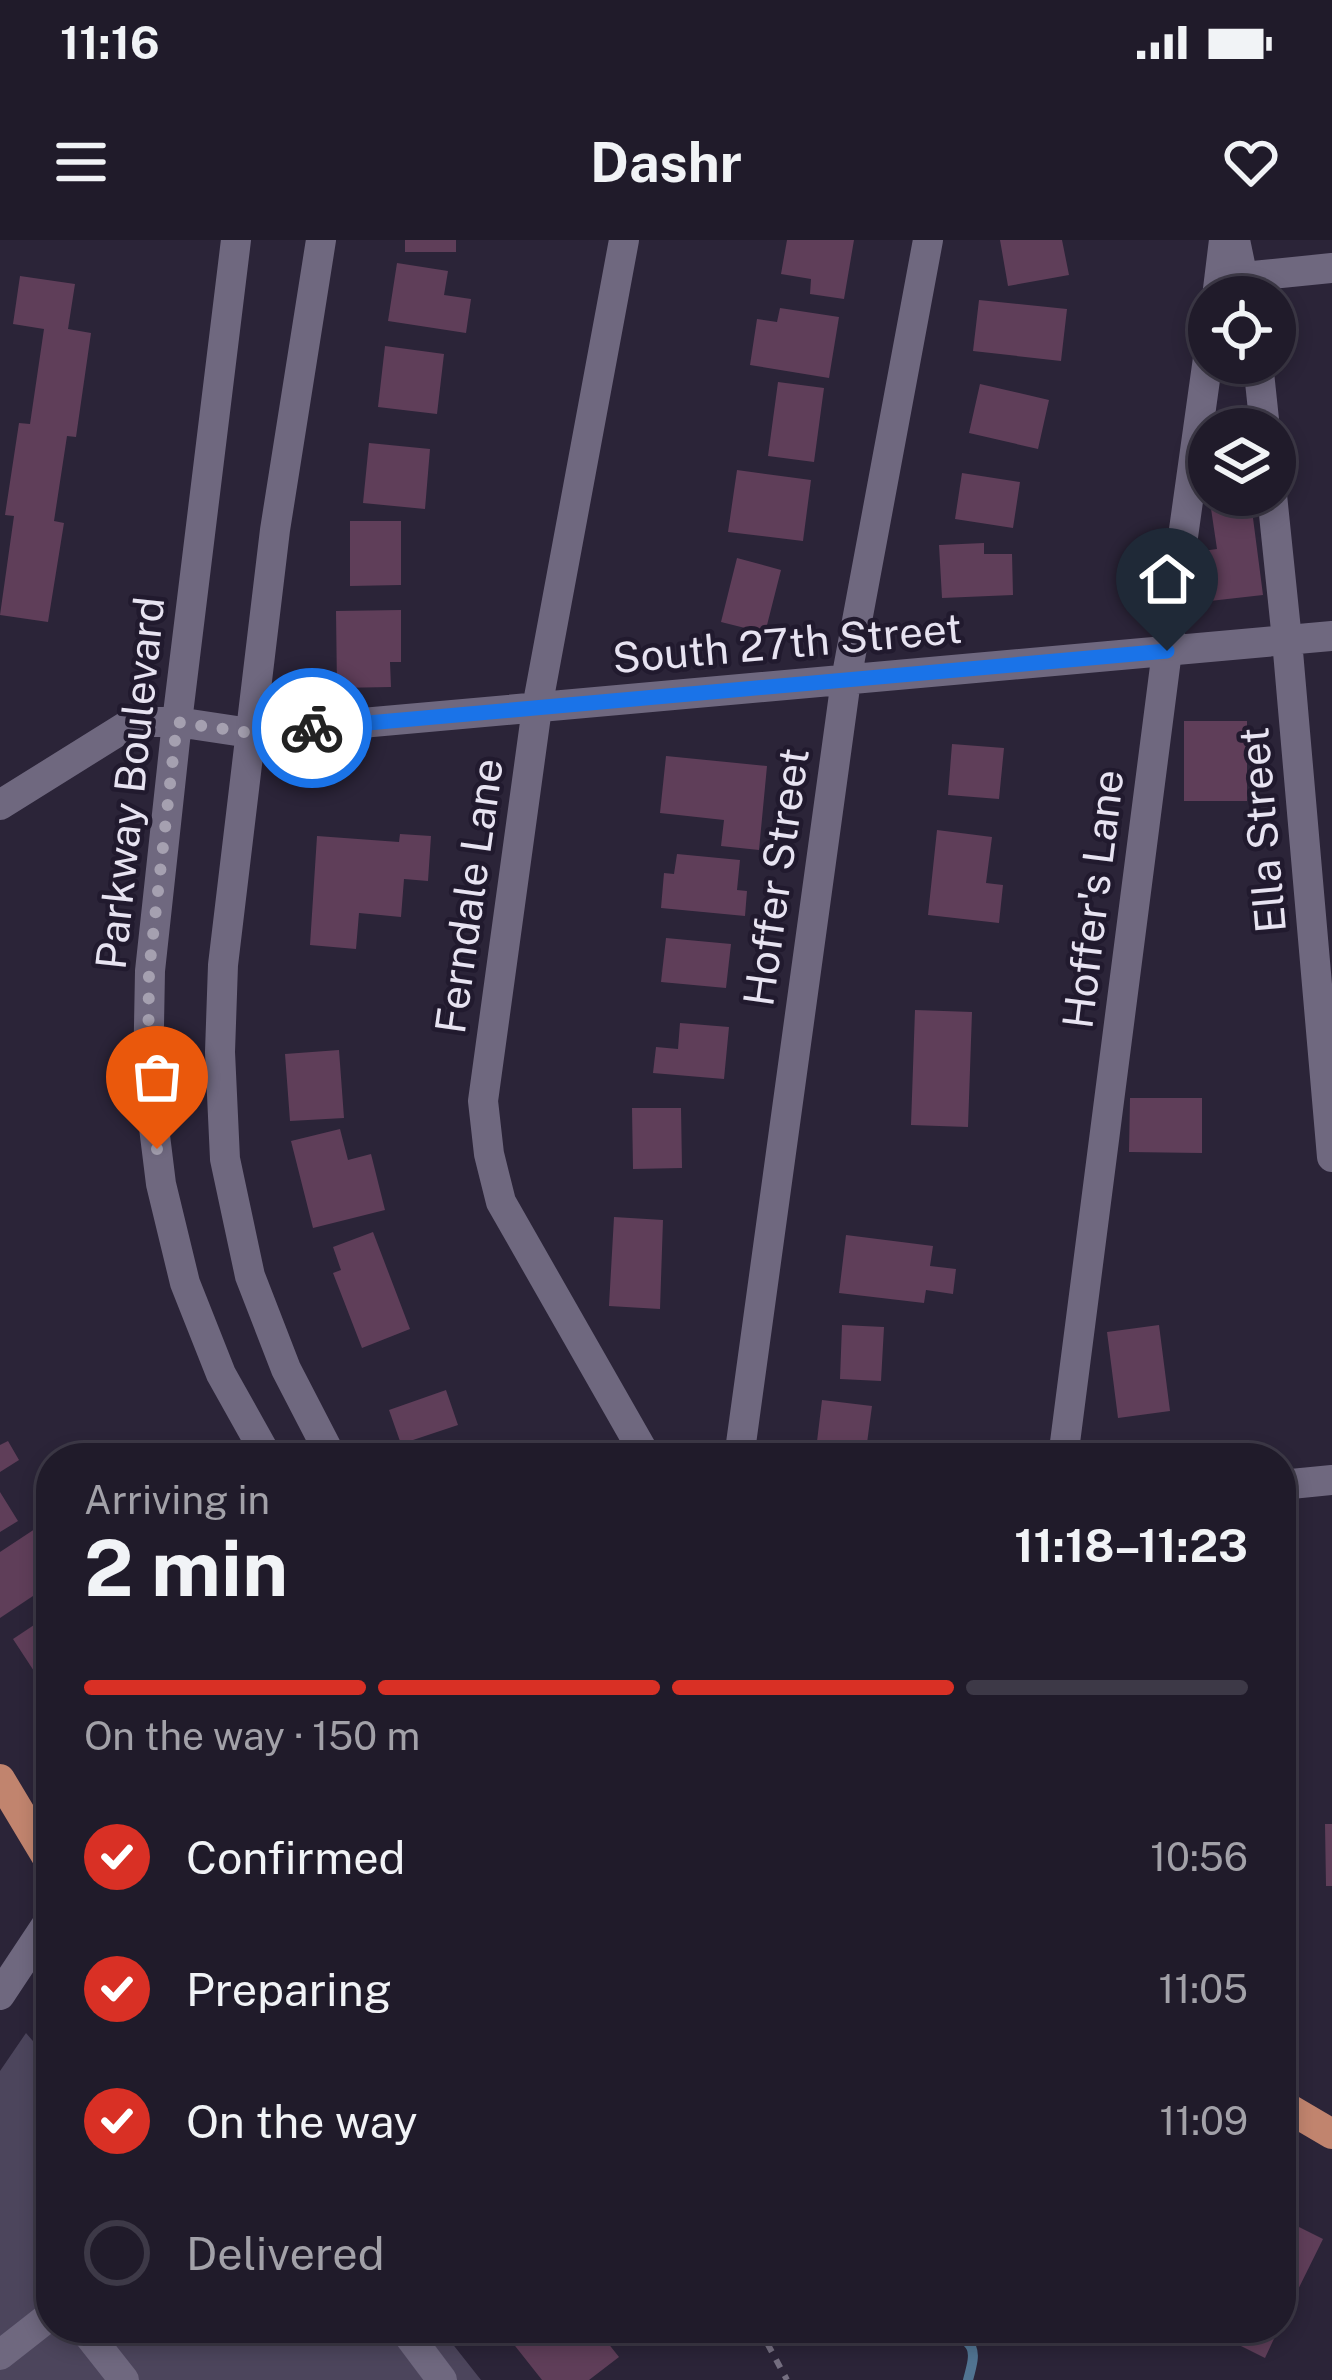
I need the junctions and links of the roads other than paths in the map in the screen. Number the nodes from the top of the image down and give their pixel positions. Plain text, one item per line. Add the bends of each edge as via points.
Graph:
1 (236, 240) edge
2 (321, 240) edge
3 (624, 240) edge
4 (928, 240) edge
5 (1224, 240) edge
6 (1235, 240) edge
7 (1332, 268) edge
8 (1219, 276) edge
9 (1243, 276) edge
10 (1295, 276) edge
11 (1204, 384) edge
12 (1274, 516) edge
13 (1332, 636) edge
14 (1287, 640) junction
15 (1167, 651) junction
16 (846, 680) junction
17 (537, 708) junction
18 (177, 722) junction
19 (250, 733) junction
20 (0, 805) edge
21 (1328, 1058) edge
22 (1332, 1157) edge
23 (260, 1443) edge
24 (325, 1443) edge
25 (638, 1443) edge
26 (741, 1443) edge
27 (1065, 1443) edge
28 (1332, 1480) edge
29 (1296, 1484) edge
30 (0, 1779) edge
31 (36, 1839) edge
32 (36, 1941) edge
33 (0, 1995) edge
34 (1296, 2113) edge
35 (1332, 2134) edge
36 (36, 2327) edge
37 (94, 2343) edge
38 (414, 2343) edge
39 (0, 2355) edge
40 (124, 2380) edge
41 (442, 2380) edge

1 - 18 street, Parkway Boulevard
2 - 19 street
3 - 17 street, Ferndale Lane
4 - 16 street, Hoffer Street
5 - 8 street
6 - 9 street
7 - 10 street
11 - 15 street, Hoffer's Lane
12 - 14 street, Ella Street
13 - 14 street, South 27th Street
14 - 15 street, South 27th Street
14 - 21 street, Ella Street
15 - 16 street, South 27th Street
15 - 27 street, Hoffer's Lane
16 - 17 street, South 27th Street
16 - 26 street, Hoffer Street
17 - 19 street, South 27th Street
17 - 25 street, Ferndale Lane via 483,1101 490,1154 501,1202
18 - 19 street, South 27th Street
18 - 20 street, South 27th Street via 133,722
18 - 23 street, Parkway Boulevard via 149,971 148,1079 185,1283
19 - 24 street via 223,965 225,1159 250,1276
21 - 22 street, Ella Street
28 - 29 street
30 - 31 main road
32 - 33 street
34 - 35 main road
36 - 39 street
37 - 40 street
38 - 41 street

